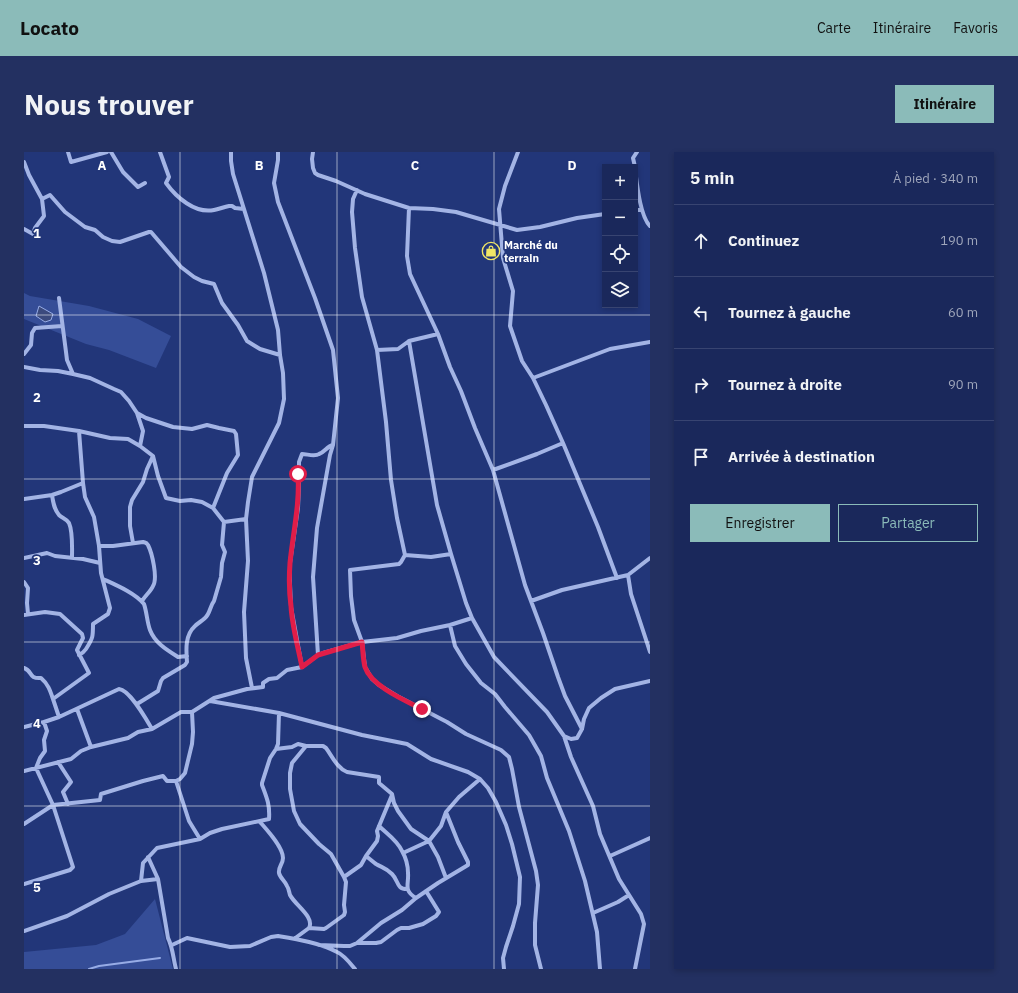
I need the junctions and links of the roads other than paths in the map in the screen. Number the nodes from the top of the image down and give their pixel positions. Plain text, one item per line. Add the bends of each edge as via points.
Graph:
1 (68, 152) edge
2 (107, 152) edge
3 (111, 152) edge
4 (160, 152) edge
5 (231, 152) edge
6 (278, 152) edge
7 (313, 152) edge
8 (518, 152) edge
9 (636, 152) edge
10 (24, 162) edge
11 (634, 164) edge
12 (145, 183) dead end
13 (638, 186) edge
14 (357, 190) junction
15 (42, 199) junction
16 (409, 208) junction
17 (244, 209) junction
18 (638, 210) edge
19 (642, 210) junction
20 (602, 214) edge
21 (500, 225) junction
22 (650, 226) edge
23 (24, 229) edge
24 (59, 298) dead end
25 (62, 326) junction
26 (438, 334) junction
27 (409, 341) junction
28 (650, 342) edge
29 (377, 350) junction
30 (24, 354) edge
31 (280, 355) junction
32 (24, 367) edge
33 (73, 374) junction
34 (533, 378) junction
35 (137, 413) junction
36 (24, 426) edge
37 (79, 431) junction
38 (563, 443) junction
39 (333, 445) junction
40 (140, 446) junction
41 (154, 456) junction
42 (493, 470) junction
43 (83, 483) junction
44 (52, 495) junction
45 (24, 499) edge
46 (213, 508) junction
47 (246, 519) junction
48 (224, 522) junction
49 (133, 543) junction
50 (99, 546) junction
51 (451, 554) junction
52 (404, 555) junction
53 (24, 558) edge
54 (72, 558) junction
55 (650, 558) edge
56 (100, 563) junction
57 (628, 575) junction
58 (617, 578) junction
59 (103, 579) junction
60 (24, 582) edge
61 (142, 601) junction
62 (531, 601) junction
63 (26, 614) edge
64 (472, 618) junction
65 (450, 625) junction
66 (362, 642) junction
67 (650, 652) edge
68 (79, 655) junction
69 (318, 655) junction
70 (187, 656) junction
71 (302, 667) junction
72 (24, 668) edge
73 (650, 681) edge
74 (252, 688) junction
75 (53, 698) junction
76 (210, 701) junction
77 (137, 704) junction
78 (77, 709) junction
79 (192, 712) junction
80 (279, 713) junction
81 (59, 717) junction
82 (44, 722) junction
83 (24, 727) edge
84 (152, 729) junction
85 (582, 729) junction
86 (564, 736) junction
87 (306, 746) junction
88 (91, 747) junction
89 (276, 749) junction
90 (58, 762) junction
91 (36, 768) junction
92 (24, 771) edge
93 (480, 779) junction
94 (176, 781) junction
95 (392, 794) junction
96 (68, 804) junction
97 (54, 805) junction
98 (446, 812) junction
99 (260, 822) junction
100 (24, 824) edge
101 (378, 826) junction
102 (650, 838) edge
103 (200, 840) junction
104 (429, 841) junction
105 (403, 853) junction
106 (366, 856) junction
107 (610, 856) junction
108 (148, 857) junction
109 (344, 877) junction
110 (446, 878) junction
111 (158, 879) junction
112 (141, 881) junction
113 (24, 884) edge
114 (407, 889) junction
115 (426, 891) junction
116 (629, 895) junction
117 (416, 898) junction
118 (593, 913) junction
119 (309, 928) junction
120 (24, 931) edge
121 (294, 939) junction
122 (357, 943) junction
123 (172, 945) junction
124 (319, 946) junction
125 (176, 969) edge
126 (355, 969) edge
127 (504, 969) edge
128 (541, 969) edge
129 (600, 969) edge
130 (635, 969) edge

1 - 2 street via 71,162
3 - 12 street via 123,172 138,187
4 - 17 street via 169,177 166,183 189,205 205,211 229,206
5 - 17 street via 233,174
6 - 39 street via 274,183 278,202 333,350 338,398
7 - 14 street via 314,172
8 - 21 street via 499,209
9 - 11 street via 633,158
10 - 15 street
13 - 19 street
14 - 16 street
14 - 29 street via 352,212 358,271 362,297
15 - 23 street via 44,216 33,234
15 - 31 street via 50,195 65,212 85,227 112,241 120,242 151,232 181,267 194,277 214,284 224,306 247,341 260,349
16 - 21 street via 456,212
16 - 26 street via 410,274
17 - 31 street via 266,280 278,330
18 - 19 street
19 - 22 street
20 - 21 street via 517,230
21 - 34 street via 503,258 513,291 510,326 522,360
24 - 25 street
25 - 30 street via 35,328 31,345
25 - 33 street via 67,360
26 - 27 street
26 - 42 street
27 - 29 street via 398,349
27 - 51 street via 437,505
28 - 34 street via 610,349
29 - 52 street via 391,480
31 - 47 street via 284,400 279,423 252,476
32 - 33 street
33 - 35 street via 90,378 121,392
34 - 38 street
35 - 40 street via 143,431
35 - 46 street via 173,427 192,429 208,425 234,431 238,455 227,473
36 - 37 street
37 - 40 street via 128,439
37 - 43 street
38 - 42 street
38 - 58 street
39 - 69 street via 317,528 313,578
39 - 71 street via 320,454 302,454 299,462 298,508 290,563 290,584 291,607
40 - 41 street
41 - 46 street via 166,498 202,502
41 - 49 street via 130,507
42 - 62 street
43 - 44 street
43 - 50 street via 85,497 94,517
44 - 45 street
44 - 54 street via 54,507 69,524
46 - 48 street
47 - 48 street
47 - 74 street via 248,561 244,612 246,658
48 - 70 street via 222,545 225,552 222,577 207,618 190,630
49 - 50 street
49 - 61 street via 143,542 148,545 154,571 154,585
50 - 56 street
51 - 52 street via 431,557
51 - 64 street
52 - 66 street via 399,564 350,570 354,620
53 - 54 street via 47,553
54 - 56 street
55 - 57 street
56 - 59 street
57 - 58 street
57 - 67 street via 631,594
58 - 62 street via 562,590
59 - 61 street
59 - 68 street via 110,608 108,614 93,624 91,642
60 - 63 street via 28,588
61 - 70 street via 154,639 178,657
62 - 85 street via 565,696
63 - 68 street via 60,614 82,634 77,650
64 - 65 street
64 - 86 street via 494,657 547,712
65 - 66 street via 397,638
65 - 118 street via 455,646 466,664 529,735 541,756 547,778 569,831
66 - 69 street
66 - 128 street via 365,667 379,685 466,734 502,750 509,757 536,871 538,885 535,945
68 - 75 street via 88,674
69 - 71 street
70 - 77 street via 186,664 163,678 158,691
71 - 74 street via 287,670 278,678 263,683 263,687
72 - 75 street via 33,678 41,678 46,682
73 - 85 street via 615,689 601,698 589,708
74 - 76 street
75 - 81 street
76 - 79 street
76 - 80 street
77 - 78 street via 119,689
77 - 84 street
78 - 81 street
78 - 88 street
79 - 84 street via 181,712
79 - 94 street via 194,732 191,752 185,773
80 - 89 street via 279,739
80 - 93 street via 407,744 432,759
81 - 82 street
82 - 83 street
82 - 91 street via 47,731 44,740 45,751
84 - 88 street
85 - 86 street via 577,738 570,739
86 - 107 street via 593,806 600,834
87 - 89 street via 298,744
87 - 95 street via 323,746 340,768 347,772 379,777 379,782
87 - 109 street via 291,766 290,789 294,811 300,824 331,854
88 - 90 street via 71,759
89 - 99 street via 270,758 262,783 268,801 269,818
90 - 91 street
90 - 96 street via 71,782 63,792
91 - 92 street
91 - 97 street
93 - 98 street
93 - 127 street via 496,802 506,825 520,877 519,904 503,958
94 - 96 street via 167,781 163,776 101,794 100,800
94 - 103 street via 189,821
95 - 101 street
95 - 104 street via 398,811 411,829
96 - 97 street
97 - 100 street
97 - 113 street via 73,867
98 - 104 street via 441,826
98 - 110 street via 468,865
99 - 103 street via 222,829
99 - 119 street via 277,843 283,859 279,867 280,876 292,898 308,916
101 - 105 street via 390,835
101 - 106 street via 377,841
102 - 107 street
103 - 108 street via 157,848
104 - 105 street
104 - 110 street
105 - 114 street via 409,875
106 - 109 street via 361,865
106 - 114 street via 396,878 401,888
107 - 116 street
108 - 111 street
108 - 112 street via 143,865
109 - 119 street via 344,915 324,929
110 - 115 street
111 - 112 street
111 - 123 street via 168,938
112 - 120 street via 109,894 68,916
114 - 117 street
115 - 117 street
115 - 122 street via 439,912 436,916 428,922 401,928 381,942
116 - 118 street
116 - 130 street via 644,924
117 - 122 street
118 - 129 street
119 - 121 street
121 - 123 street via 278,936 250,946 230,947 187,938
121 - 124 street
122 - 124 street via 350,946
123 - 125 street
124 - 126 street via 342,955

